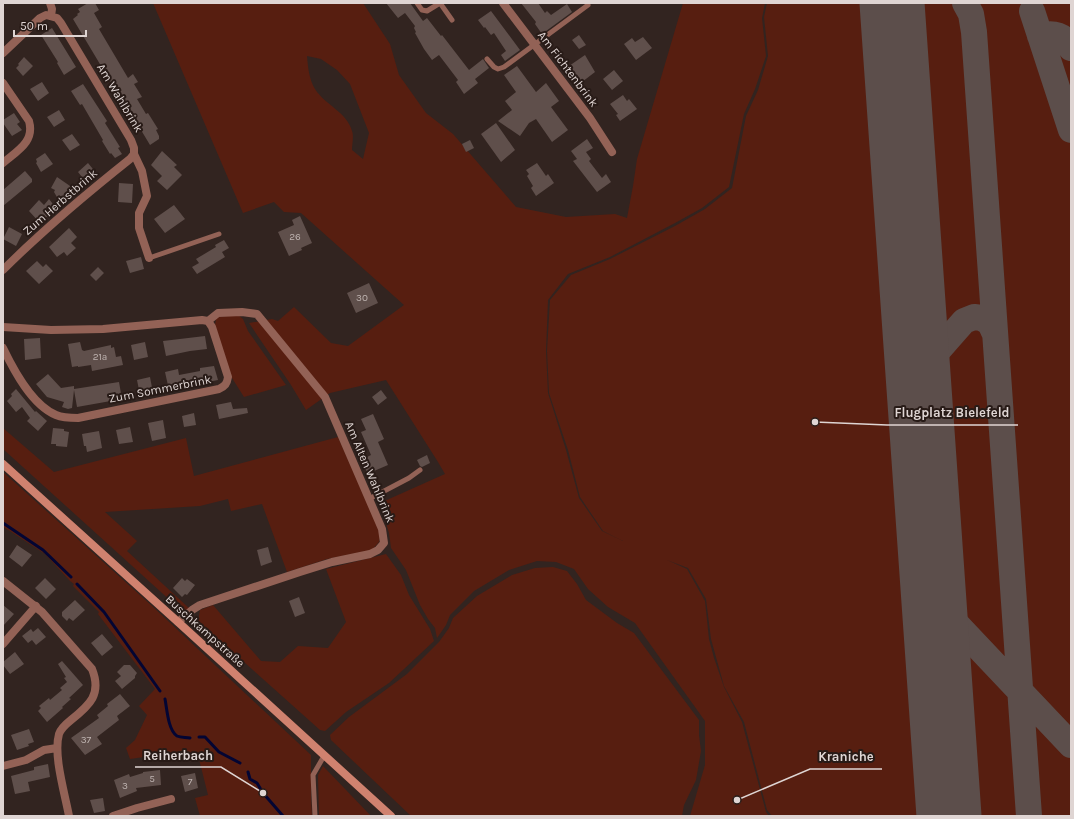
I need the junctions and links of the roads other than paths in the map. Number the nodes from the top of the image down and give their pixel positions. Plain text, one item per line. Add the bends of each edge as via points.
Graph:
1 (50, 3) edge
2 (417, 3) edge
3 (440, 3) edge
4 (503, 3) edge
5 (588, 6) dead end
6 (51, 16) junction
7 (452, 20) dead end
8 (535, 45) junction
9 (3, 53) edge
10 (487, 59) dead end
11 (3, 82) edge
12 (612, 152) dead end
13 (134, 154) junction
14 (3, 163) edge
15 (219, 234) dead end
16 (150, 258) joint
17 (3, 270) edge
18 (208, 321) junction
19 (3, 327) edge
20 (3, 348) edge
21 (3, 464) edge
22 (420, 470) dead end
23 (369, 499) junction
24 (3, 581) edge
25 (36, 606) junction
26 (178, 622) junction
27 (3, 644) edge
28 (57, 748) junction
29 (324, 756) junction
30 (3, 766) edge
31 (171, 799) dead end
32 (70, 816) edge
33 (113, 816) edge
34 (314, 816) edge
35 (391, 816) edge

1 - 6 street
2 - 3 lane via 422,10 427,11
3 - 7 lane
4 - 8 street, Am Fichtenbrink
5 - 8 lane
6 - 9 street via 40,18
6 - 13 street, Am Wahlbrink via 61,23 131,140
8 - 10 lane via 498,69
8 - 12 street, Am Fichtenbrink via 590,118
11 - 14 street via 31,127 28,141
13 - 16 street, Am Wahlbrink via 142,171 147,196 139,213 138,228
13 - 17 street, Zum Herbstbrink via 41,233
15 - 16 lane
18 - 19 street via 103,329 51,330
18 - 20 street, Zum Sommerbrink via 228,377 224,386 78,418 57,416 38,402 19,378
18 - 23 street, Am Alten Wahlbrink via 218,313 236,312 257,314 262,319 325,397
21 - 26 main road, Buschkampstraße
22 - 23 lane
23 - 26 street, Am Alten Wahlbrink via 384,537 384,543 375,553 332,562 218,599 192,610
24 - 25 street
25 - 27 street
25 - 28 street via 92,669 96,679 89,705 61,729
26 - 29 main road, Buschkampstraße
28 - 30 street via 44,750 26,760
28 - 32 street
29 - 34 lane via 313,775
29 - 35 main road, Buschkampstraße
31 - 33 street

